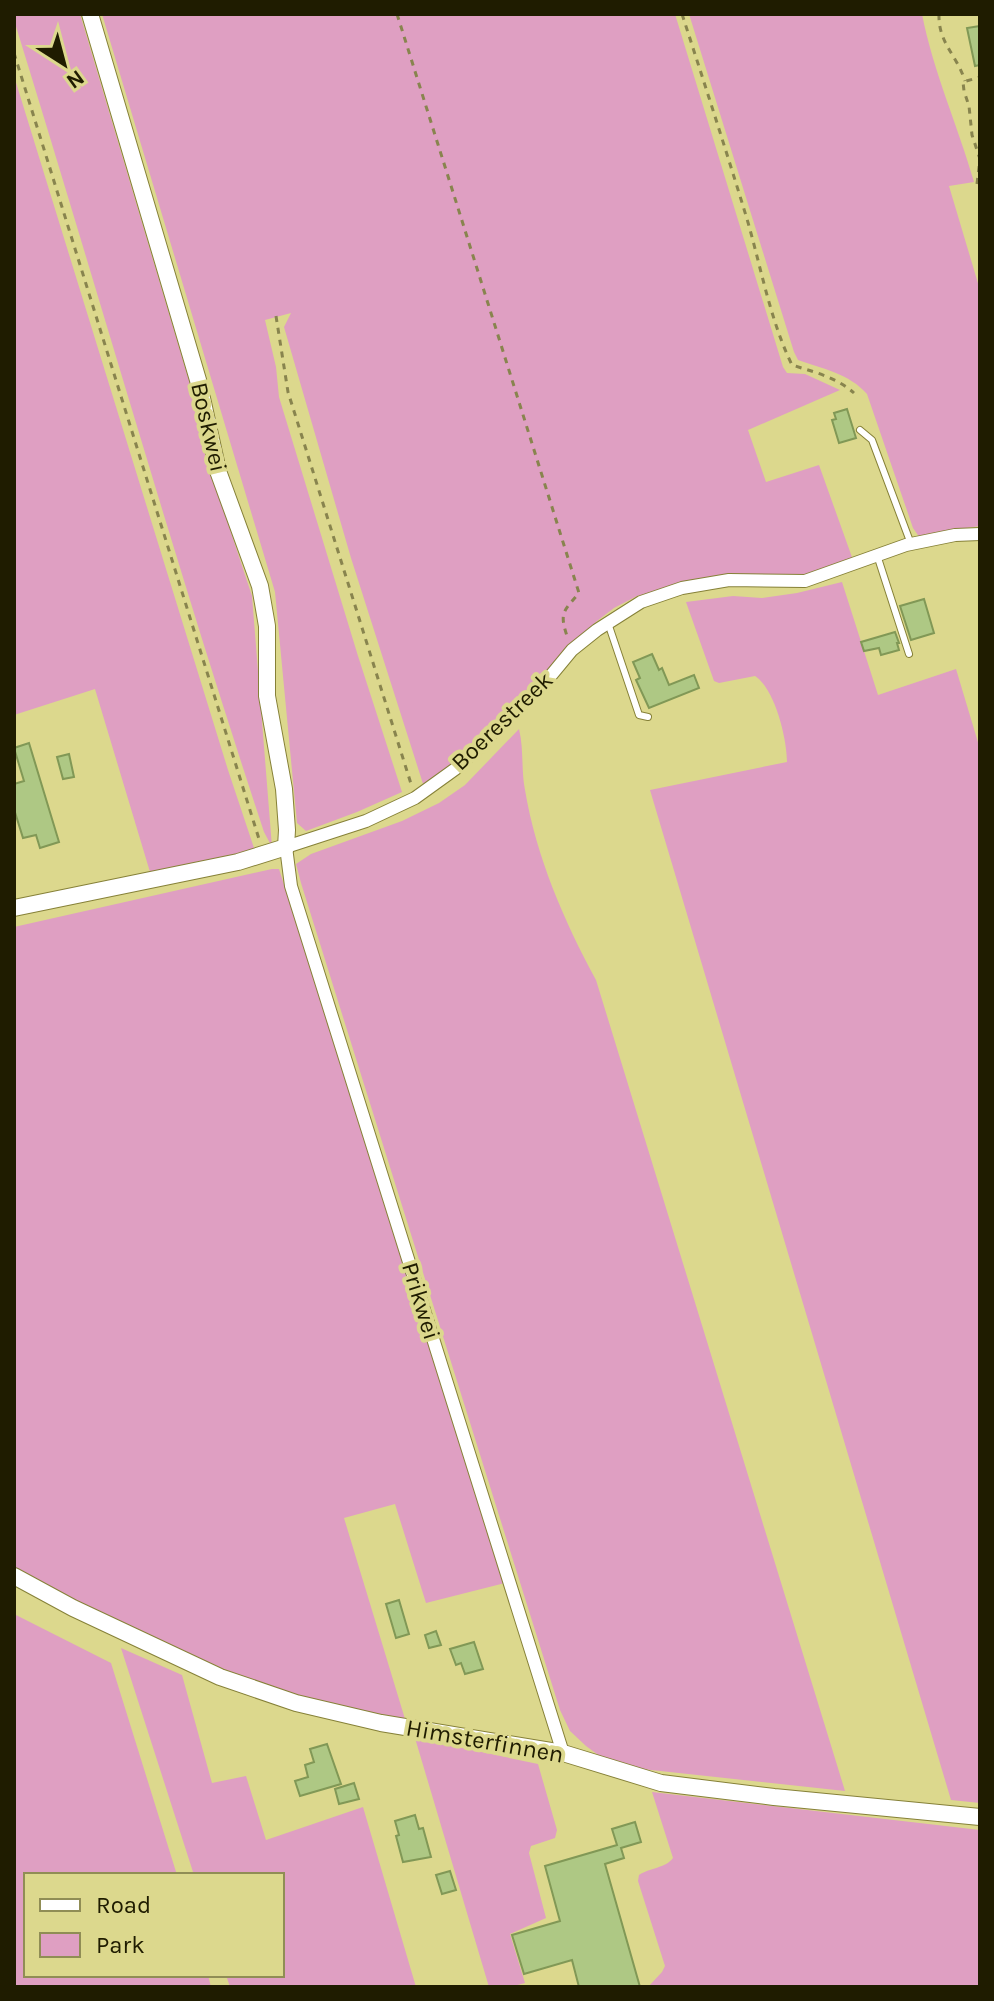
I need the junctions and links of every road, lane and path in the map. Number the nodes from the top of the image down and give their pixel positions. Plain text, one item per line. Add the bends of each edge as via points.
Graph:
1 (90, 14) edge
2 (397, 14) edge
3 (682, 14) edge
4 (939, 14) edge
5 (14, 53) edge
6 (980, 77) edge
7 (965, 81) junction
8 (977, 184) dead end
9 (276, 316) dead end
10 (854, 393) dead end
11 (860, 430) dead end
12 (980, 534) edge
13 (911, 544) junction
14 (877, 555) junction
15 (608, 623) junction
16 (572, 650) junction
17 (909, 654) dead end
18 (648, 717) dead end
19 (415, 798) junction
20 (286, 847) junction
21 (264, 855) junction
22 (14, 908) edge
23 (14, 1576) edge
24 (563, 1753) junction
25 (980, 1817) edge

1 - 20 street, Boskwei via 194,365 218,471 260,586
2 - 16 path via 579,593 561,619
3 - 10 path via 787,356 792,365
4 - 7 path via 941,38
5 - 21 path
6 - 7 path
7 - 8 path via 980,159
9 - 19 path via 288,392
11 - 13 lane via 872,440
12 - 13 street, Boerestreek
13 - 14 street, Boerestreek
14 - 15 street, Boerestreek via 805,581 729,580 682,588 641,602
14 - 17 lane
15 - 16 street, Boerestreek
15 - 18 lane via 639,715
16 - 19 street, Boerestreek via 458,767
19 - 20 street, Boerestreek via 366,821
20 - 21 street, Boerestreek
20 - 24 street, Prikwei via 291,886
21 - 22 street, Boerestreek
23 - 24 street, Himsterfinnen via 220,1677 296,1703 381,1723
24 - 25 street, Himsterfinnen via 661,1783

